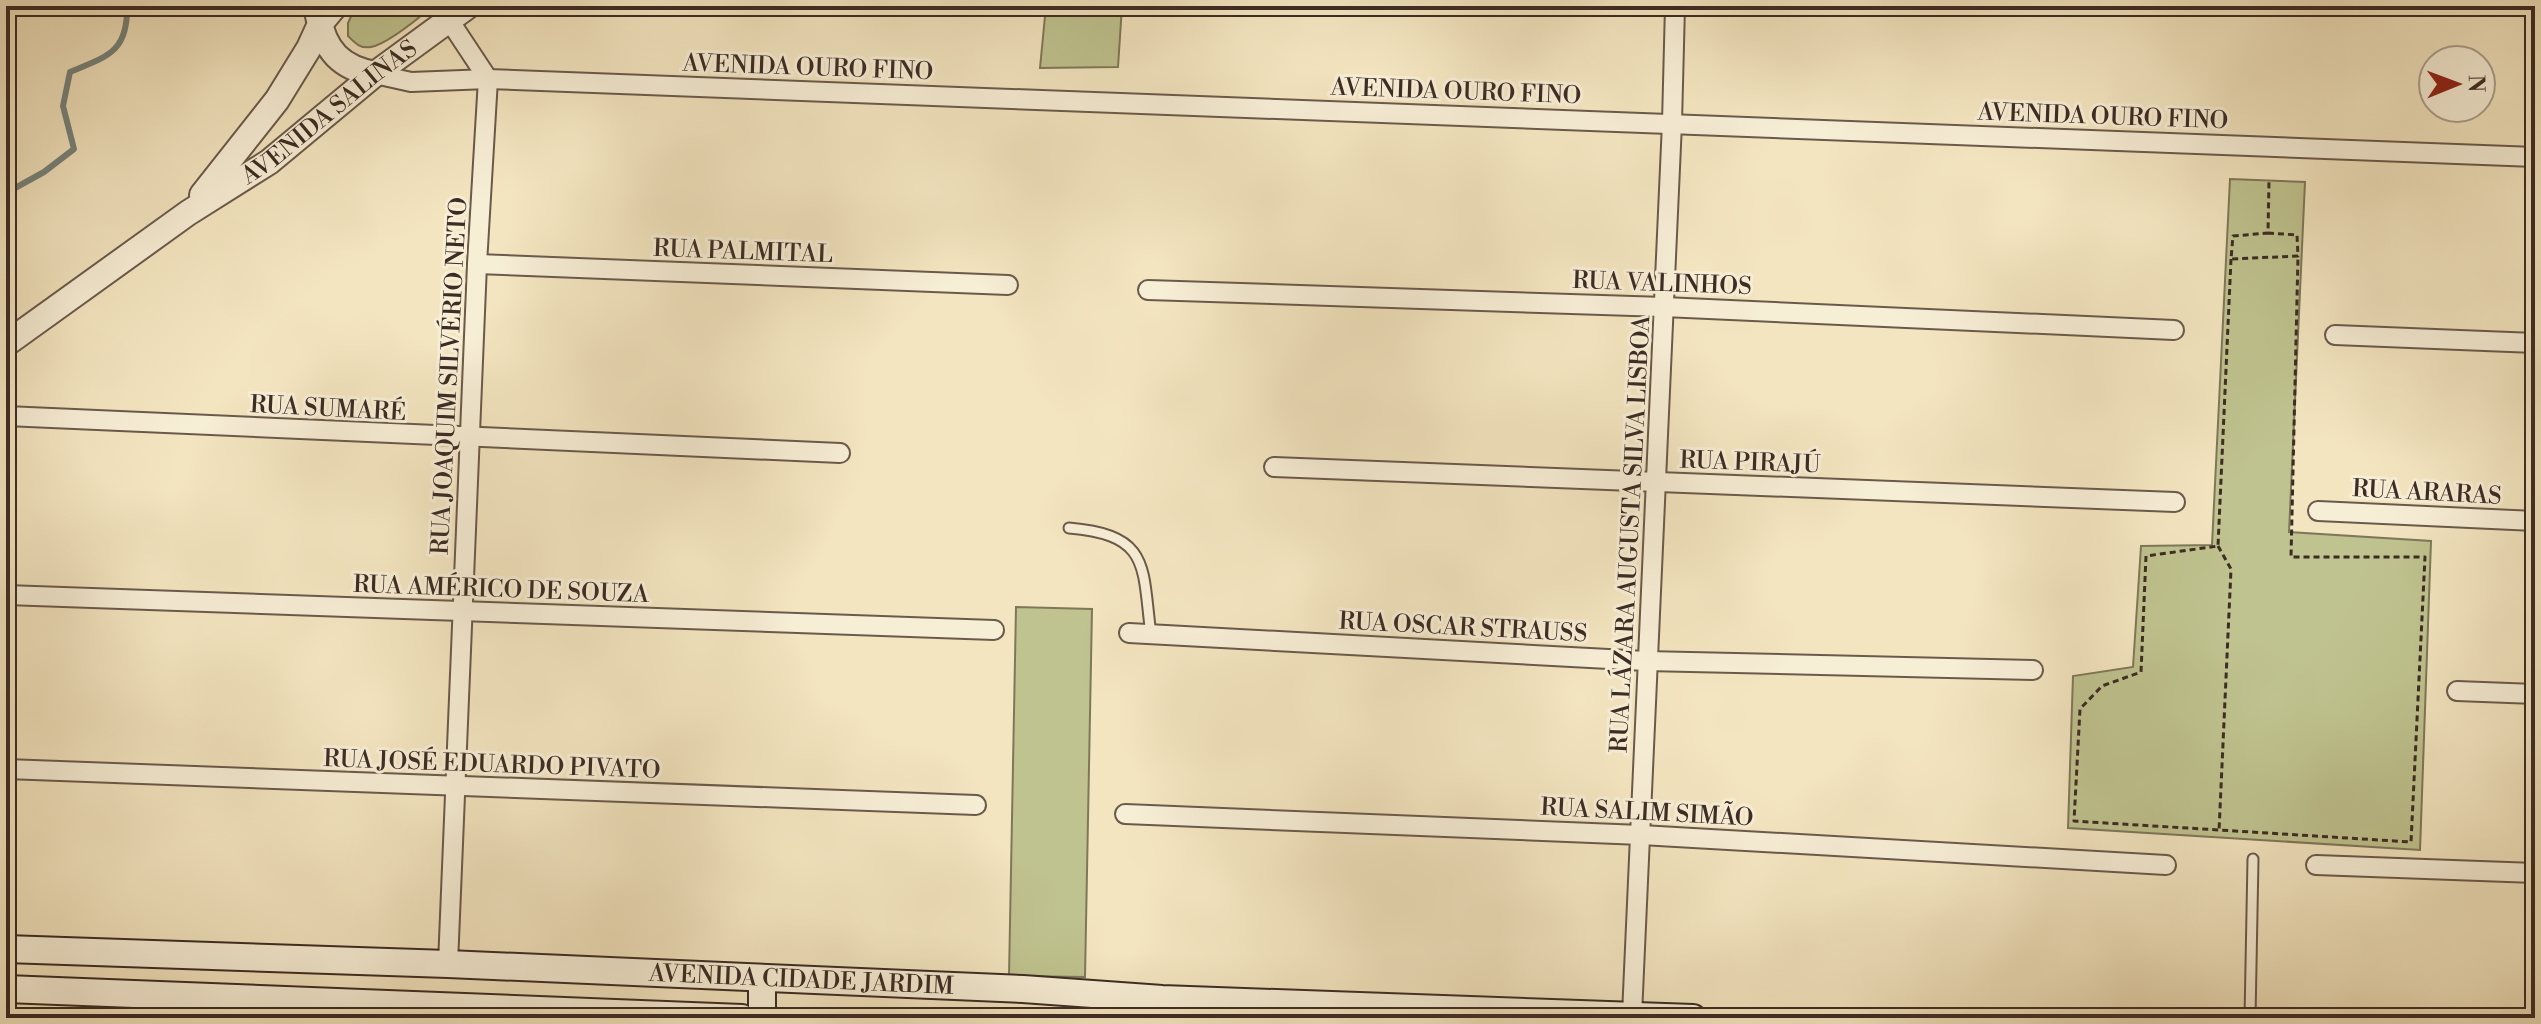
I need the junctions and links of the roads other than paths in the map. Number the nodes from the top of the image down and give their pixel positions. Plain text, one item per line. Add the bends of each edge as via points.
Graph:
1 (1675, 6) edge
2 (324, 12) edge
3 (458, 13) edge
4 (375, 74) junction
5 (488, 79) junction
6 (1672, 123) junction
7 (2535, 157) edge
8 (188, 213) junction
9 (477, 264) junction
10 (1008, 285) dead end
11 (1148, 290) dead end
12 (1664, 307) junction
13 (2174, 330) dead end
14 (2335, 335) dead end
15 (2535, 343) edge
16 (6, 344) edge
17 (6, 416) edge
18 (471, 438) junction
19 (840, 453) dead end
20 (1274, 467) dead end
21 (1655, 482) junction
22 (2175, 502) dead end
23 (2318, 511) dead end
24 (2535, 521) edge
25 (1069, 528) dead end
26 (6, 595) edge
27 (462, 612) junction
28 (994, 630) dead end
29 (1129, 633) dead end
30 (1151, 635) junction
31 (1646, 661) junction
32 (2033, 670) dead end
33 (2457, 691) dead end
34 (2535, 694) edge
35 (6, 769) edge
36 (455, 787) junction
37 (976, 805) dead end
38 (1125, 814) dead end
39 (1641, 835) junction
40 (2253, 859) dead end
41 (2166, 865) dead end
42 (2316, 865) dead end
43 (2535, 873) edge
44 (6, 949) edge
45 (448, 964) junction
46 (762, 978) junction
47 (6, 989) edge
48 (1162, 1009) edge
49 (445, 1012) edge
50 (1632, 1015) junction
51 (742, 1018) edge
52 (762, 1018) edge
53 (1693, 1018) edge
54 (2250, 1018) edge

1 - 6 street, RUA LÁZARA AUGUSTA SILVA LISBOA
2 - 4 street via 339,62
2 - 8 street, AVENIDA SALINAS via 277,100
3 - 4 street, AVENIDA SALINAS
3 - 5 street
4 - 5 street, AVENIDA OURO FINO via 411,82
4 - 8 street, AVENIDA SALINAS via 269,162
5 - 6 street, AVENIDA OURO FINO
5 - 9 street, RUA JOAQUIM SILVÉRIO NETO
6 - 7 street, AVENIDA OURO FINO
6 - 12 street, RUA LÁZARA AUGUSTA SILVA LISBOA
8 - 16 street, AVENIDA SALINAS
9 - 10 street, RUA PALMITAL
9 - 18 street, RUA JOAQUIM SILVÉRIO NETO
11 - 12 street, RUA VALINHOS
12 - 13 street, RUA VALINHOS
12 - 21 street, RUA LÁZARA AUGUSTA SILVA LISBOA
14 - 15 street
17 - 18 street, RUA SUMARÉ
18 - 19 street, RUA SUMARÉ
18 - 27 street, RUA JOAQUIM SILVÉRIO NETO
20 - 21 street, RUA PIRAJÚ
21 - 22 street, RUA PIRAJÚ
21 - 31 street, RUA LÁZARA AUGUSTA SILVA LISBOA
23 - 24 street, RUA ARARAS
25 - 30 lane via 1099,530 1130,545 1143,566
26 - 27 street, RUA AMÉRICO DE SOUZA
27 - 28 street, RUA AMÉRICO DE SOUZA
27 - 36 street, RUA JOAQUIM SILVÉRIO NETO
29 - 30 street, RUA OSCAR STRAUSS
30 - 31 street, RUA OSCAR STRAUSS
31 - 32 street, RUA OSCAR STRAUSS
31 - 39 street, RUA LÁZARA AUGUSTA SILVA LISBOA
33 - 34 street
35 - 36 street, RUA JOSÉ EDUARDO PIVATO
36 - 37 street, RUA JOSÉ EDUARDO PIVATO
36 - 45 street, RUA JOAQUIM SILVÉRIO NETO
38 - 39 street, RUA SALIM SIMÃO
39 - 41 street, RUA SALIM SIMÃO
39 - 50 street, RUA LÁZARA AUGUSTA SILVA LISBOA
40 - 54 lane
42 - 43 street
44 - 45 main road, AVENIDA CIDADE JARDIM
45 - 46 main road, AVENIDA CIDADE JARDIM
46 - 48 main road, AVENIDA CIDADE JARDIM via 1023,989
46 - 52 main road
47 - 49 main road, AVENIDA CIDADE JARDIM
48 - 50 main road, AVENIDA CIDADE JARDIM
49 - 51 main road, AVENIDA CIDADE JARDIM
50 - 53 main road, AVENIDA CIDADE JARDIM

